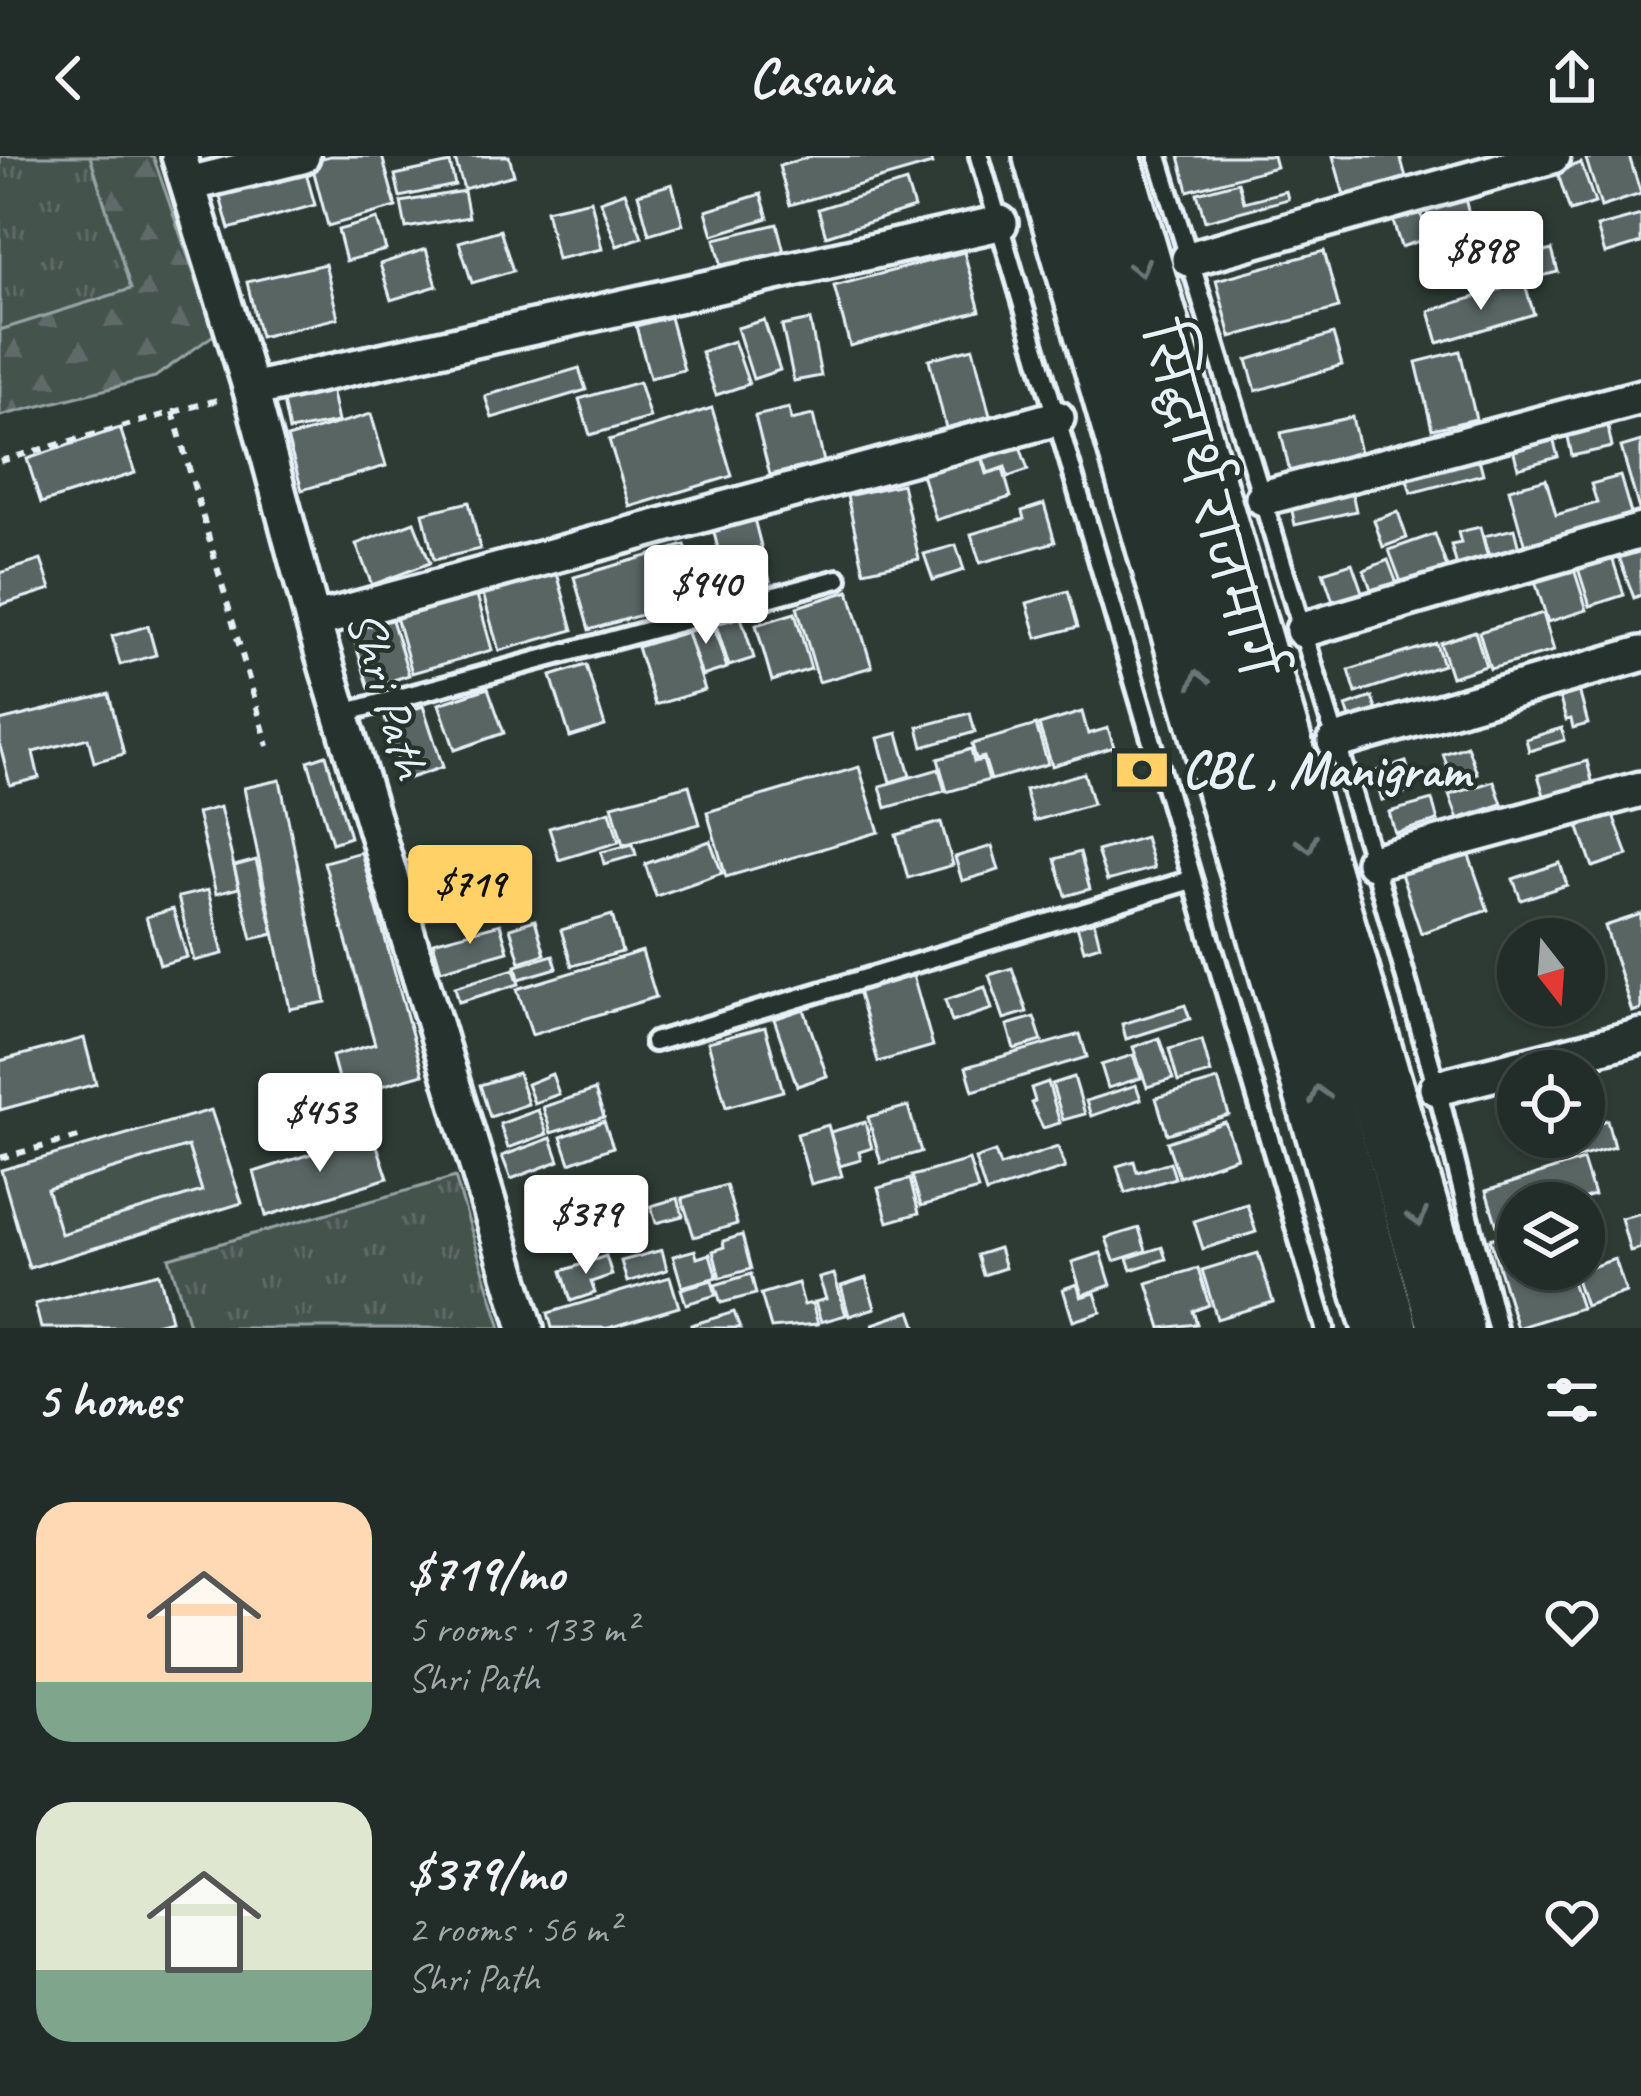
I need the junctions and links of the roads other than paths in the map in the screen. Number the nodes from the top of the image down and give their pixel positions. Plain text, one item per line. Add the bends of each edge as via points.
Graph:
1 (302, 156) edge
2 (979, 156) edge
3 (1046, 156) edge
4 (1107, 156) edge
5 (1158, 156) edge
6 (1552, 156) edge
7 (184, 170) edge
8 (1000, 223) junction
9 (1189, 259) junction
10 (250, 390) junction
11 (1641, 397) edge
12 (1058, 418) junction
13 (1264, 498) junction
14 (1641, 532) edge
15 (838, 579) dead end
16 (313, 621) junction
17 (1303, 630) junction
18 (1641, 654) edge
19 (340, 714) junction
20 (1336, 742) junction
21 (1641, 789) edge
22 (1373, 862) junction
23 (1191, 880) junction
24 (1641, 1036) edge
25 (654, 1042) dead end
26 (1437, 1088) junction
27 (526, 1328) edge
28 (1325, 1328) edge
29 (1384, 1328) edge
30 (1451, 1328) edge
31 (1497, 1328) edge

1 - 7 street
2 - 8 lane
29 -> 3 highway, सिद्धार्थ राजमार्ग
4 -> 30 highway, सिद्धार्थ राजमार्ग
5 - 9 lane
6 - 9 street
7 - 10 street, Shri Path
8 - 10 street
8 - 12 lane
9 - 13 lane
10 - 16 street, Shri Path
11 - 13 street
12 - 16 street
12 - 23 lane
13 - 17 lane
14 - 17 street
15 - 19 lane
16 - 19 street, Shri Path
17 - 20 lane
18 - 20 street
19 - 27 street, Shri Path
20 - 22 lane
21 - 22 street
22 - 26 lane
23 - 25 lane
23 - 28 lane
24 - 26 street
26 - 31 lane

